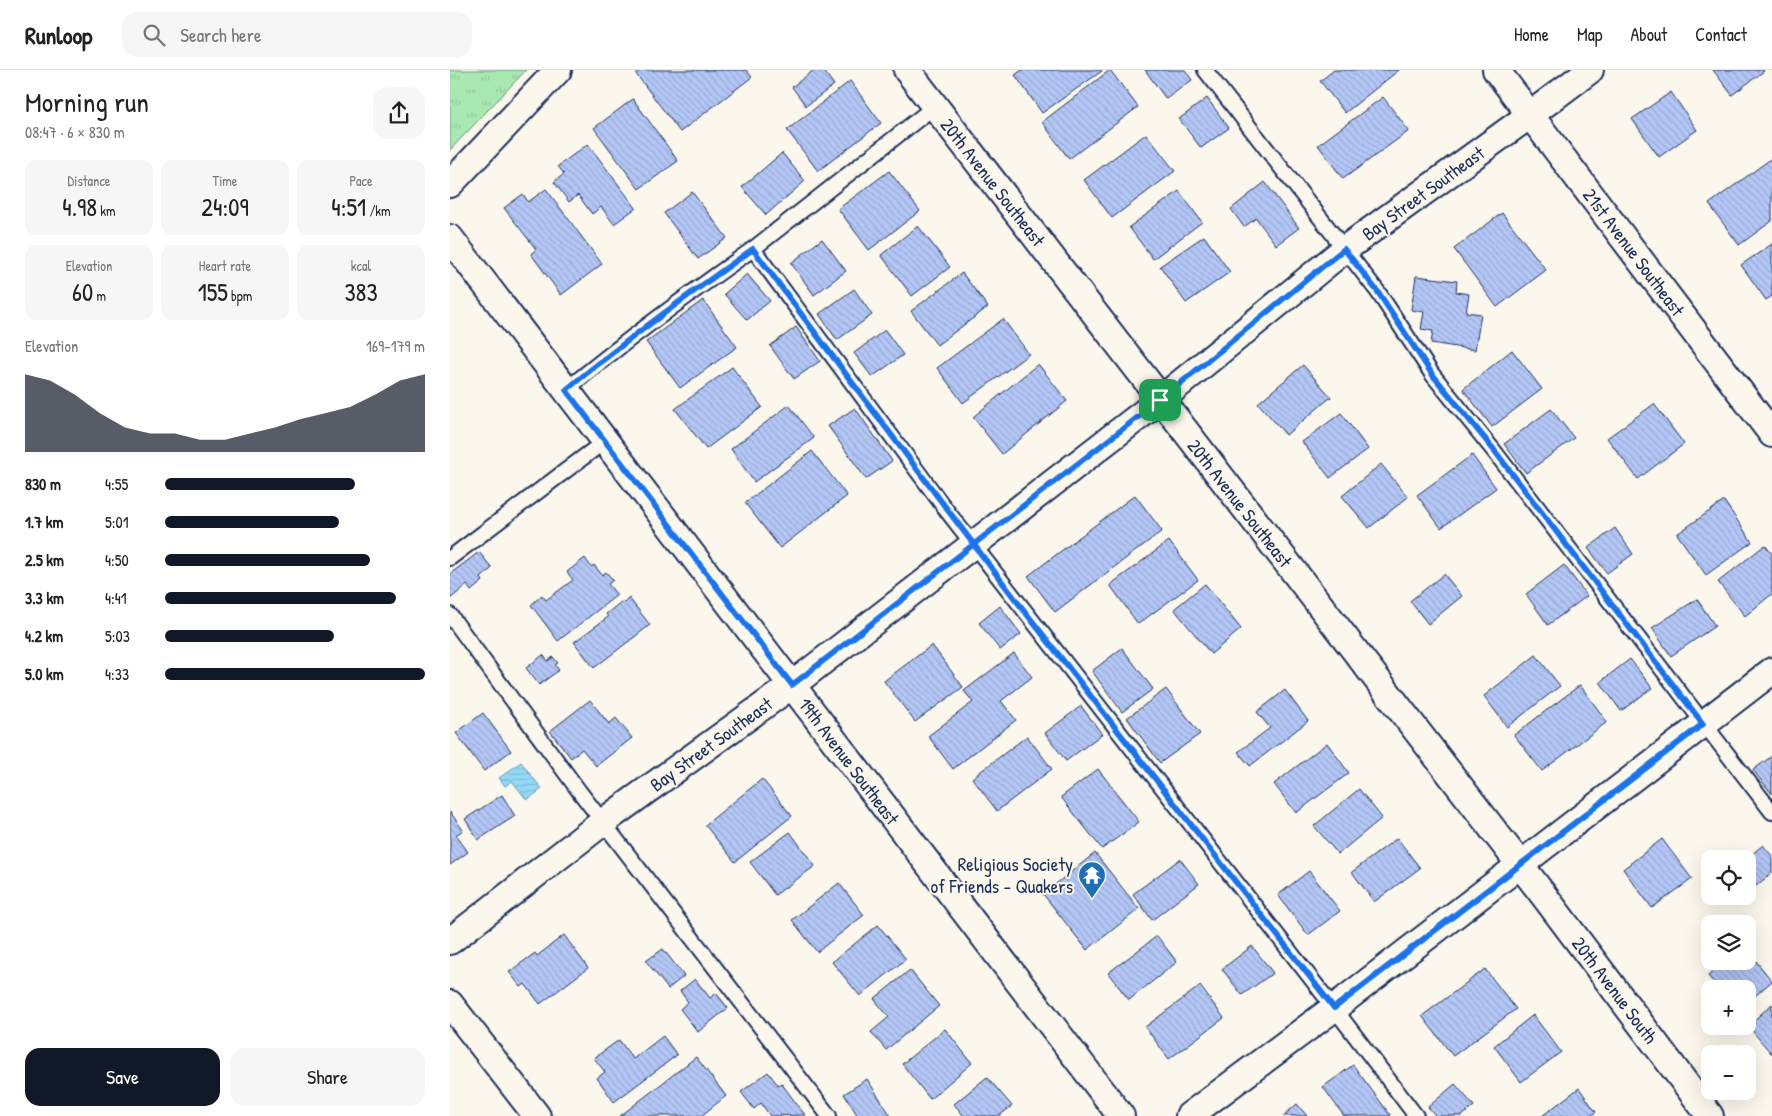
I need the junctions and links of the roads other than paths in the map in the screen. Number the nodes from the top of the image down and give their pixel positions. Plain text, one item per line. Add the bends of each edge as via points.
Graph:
1 (558, 70) edge
2 (907, 70) edge
3 (1205, 70) edge
4 (1496, 70) edge
5 (1590, 70) edge
6 (935, 106) junction
7 (1530, 115) junction
8 (450, 184) edge
9 (450, 238) edge
10 (753, 249) junction
11 (1344, 249) junction
12 (566, 390) junction
13 (1160, 400) junction
14 (1772, 434) edge
15 (605, 441) junction
16 (973, 545) junction
17 (450, 558) edge
18 (450, 615) edge
19 (1772, 671) edge
20 (792, 685) junction
21 (1703, 724) junction
22 (1772, 812) edge
23 (603, 822) junction
24 (1519, 865) junction
25 (450, 941) edge
26 (450, 1004) edge
27 (1334, 1008) junction
28 (536, 1116) edge
29 (829, 1116) edge
30 (1121, 1116) edge
31 (1189, 1116) edge
32 (1416, 1116) edge
33 (1710, 1116) edge

1 - 8 street
2 - 6 street, 20th Avenue Southeast
3 - 11 lane
4 - 7 street, 21st Avenue Southeast
5 - 7 street, Bay Street Southeast
6 - 10 lane
6 - 13 street, 20th Avenue Southeast
7 - 11 street, Bay Street Southeast
7 - 14 street, 21st Avenue Southeast
9 - 12 street, 19th Avenue Southeast
10 - 12 lane via 660,314
10 - 16 lane
11 - 13 street, Bay Street Southeast
11 - 21 lane via 1378,292 1432,374
12 - 15 street, 19th Avenue Southeast
13 - 16 street, Bay Street Southeast
13 - 24 street, 20th Avenue Southeast
15 - 17 lane
15 - 20 street, 19th Avenue Southeast
16 - 20 street, Bay Street Southeast
16 - 27 lane
18 - 23 lane
19 - 21 street
20 - 23 street, Bay Street Southeast
20 - 30 street, 19th Avenue Southeast
21 - 22 lane
21 - 24 street
23 - 25 street, Bay Street Southeast
23 - 29 lane
24 - 27 street
24 - 33 street, 20th Avenue South
26 - 28 street
27 - 31 street
27 - 32 lane

